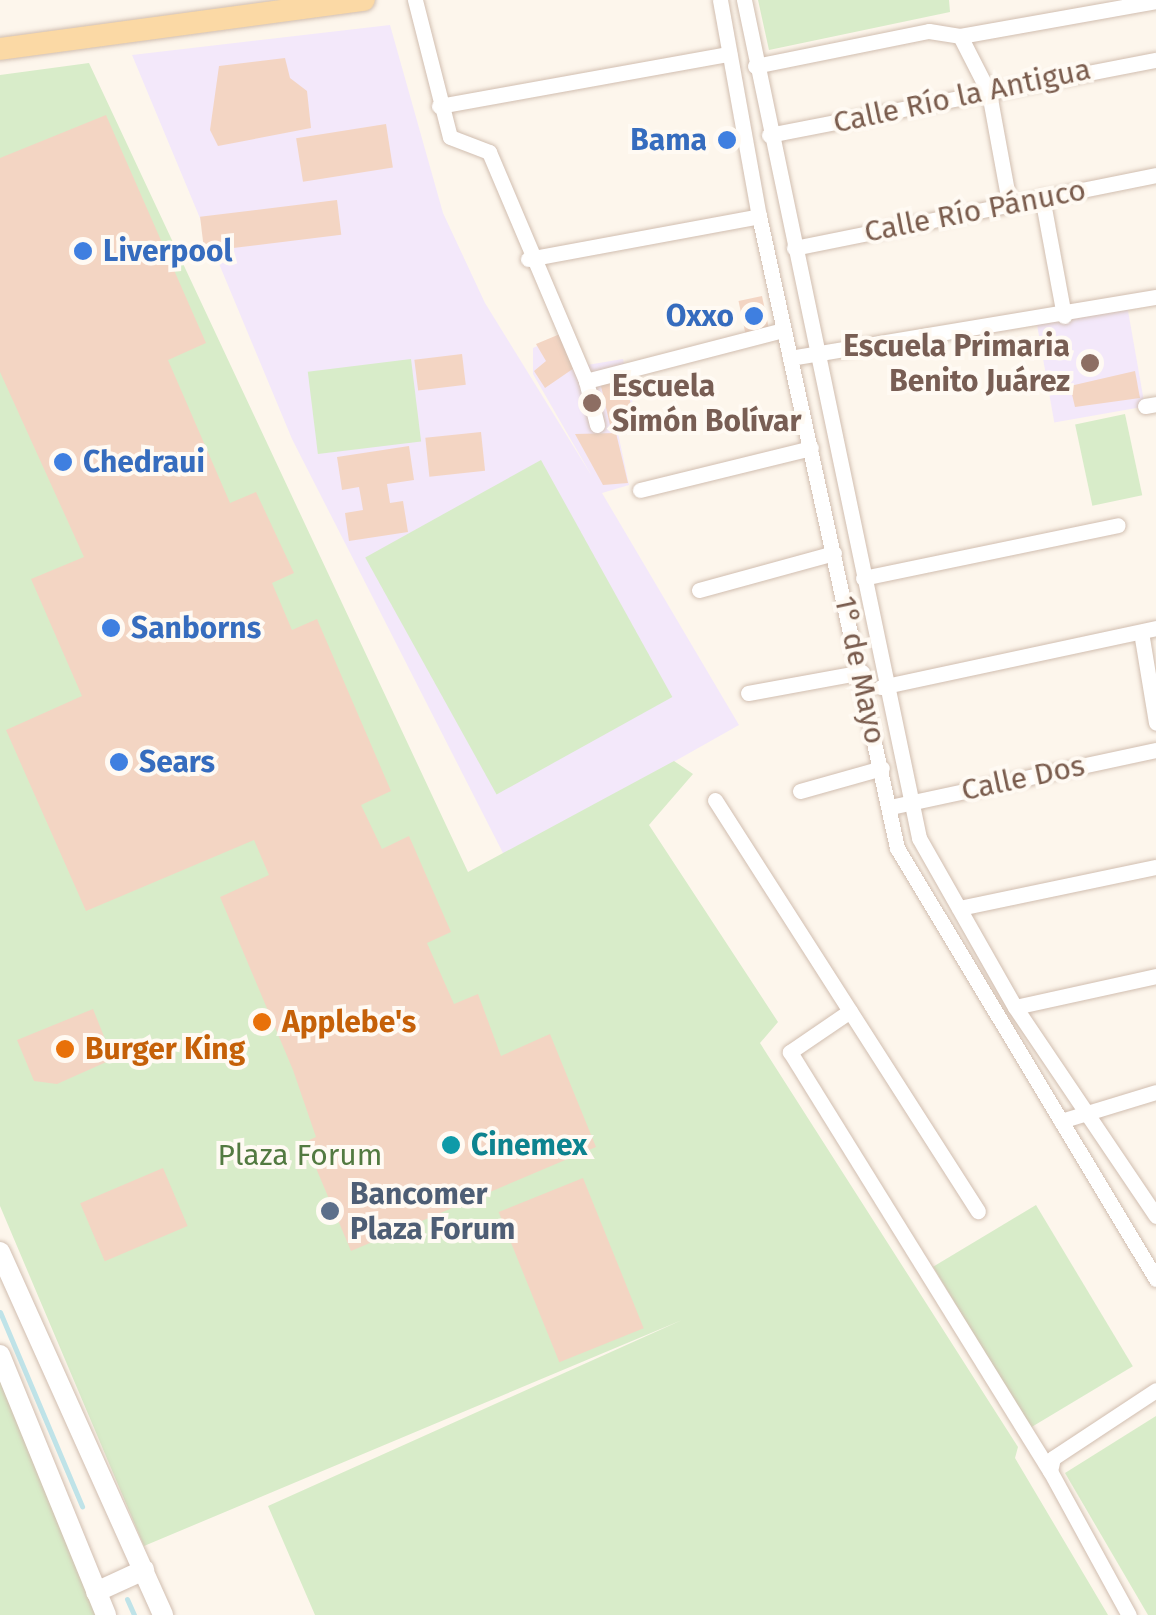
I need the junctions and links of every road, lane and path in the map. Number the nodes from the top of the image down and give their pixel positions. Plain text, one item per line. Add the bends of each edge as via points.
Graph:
1 (364, 0) edge
2 (415, 0) edge
3 (720, 0) edge
4 (744, 0) edge
5 (1156, 0) edge
6 (960, 36) junction
7 (0, 48) edge
8 (729, 54) junction
9 (1156, 60) edge
10 (755, 66) junction
11 (988, 92) junction
12 (439, 106) junction
13 (768, 135) junction
14 (1156, 175) edge
15 (1042, 197) junction
16 (1009, 202) junction
17 (759, 216) junction
18 (794, 248) junction
19 (528, 259) junction
20 (1156, 297) edge
21 (1064, 316) junction
22 (784, 330) junction
23 (816, 353) junction
24 (790, 358) junction
25 (586, 385) junction
26 (596, 425) dead end
27 (811, 448) junction
28 (640, 490) dead end
29 (1118, 525) dead end
30 (834, 553) junction
31 (864, 578) junction
32 (698, 590) dead end
33 (1148, 630) edge
34 (862, 672) junction
35 (887, 686) junction
36 (866, 690) junction
37 (748, 693) dead end
38 (1156, 722) edge
39 (1156, 750) edge
40 (882, 768) junction
41 (800, 791) dead end
42 (715, 800) dead end
43 (913, 802) junction
44 (890, 807) junction
45 (1156, 867) edge
46 (959, 908) junction
47 (1156, 976) edge
48 (1015, 1006) junction
49 (850, 1011) junction
50 (1156, 1092) edge
51 (1085, 1108) junction
52 (1060, 1121) junction
53 (978, 1211) dead end
54 (1156, 1214) edge
55 (0, 1252) edge
56 (1156, 1279) edge
57 (0, 1355) edge
58 (1156, 1390) edge
59 (1050, 1471) junction
60 (144, 1570) junction
61 (96, 1592) junction
62 (106, 1615) edge
63 (164, 1615) edge
64 (1129, 1615) edge

1 - 7 main road
2 - 12 street
3 - 8 street, 1° de Mayo
4 - 10 street, 1° de Mayo
5 - 6 street
6 - 10 street via 929,32
6 - 11 street
8 - 12 street
8 - 17 street, 1° de Mayo
9 - 11 street, Calle Río la Antigua
10 - 13 street, 1° de Mayo
11 - 13 street, Calle Río la Antigua
11 - 16 street
12 - 19 street via 454,142 481,148
13 - 18 street, 1° de Mayo
14 - 15 street, Calle Río Pánuco
15 - 16 street, Calle Río Pánuco
15 - 21 street
16 - 18 street, Calle Río Pánuco
17 - 19 street
17 - 22 street, 1° de Mayo
18 - 23 street, 1° de Mayo
19 - 25 street
20 - 21 street
21 - 23 street
22 - 24 street, 1° de Mayo
22 - 25 street
23 - 24 street
23 - 31 street, 1° de Mayo
24 - 27 street, 1° de Mayo
25 - 26 street
27 - 28 street
27 - 30 street, 1° de Mayo
29 - 31 street
30 - 32 street
30 - 34 street, 1° de Mayo
31 - 35 street, 1° de Mayo
33 - 35 street
33 - 38 street
34 - 36 street, 1° de Mayo
34 - 37 street
35 - 36 street
35 - 43 street, 1° de Mayo
36 - 40 street, 1° de Mayo
39 - 43 street, Calle Dos
40 - 41 street
40 - 44 street, 1° de Mayo
42 - 49 street
43 - 44 street, Calle Dos
43 - 46 street, 1° de Mayo via 920,838
44 - 52 street, 1° de Mayo via 898,848
45 - 46 street
46 - 48 street, 1° de Mayo
47 - 48 street
48 - 51 street, 1° de Mayo
49 - 53 street
49 - 59 street via 790,1052
50 - 51 street
51 - 52 street
51 - 54 street, 1° de Mayo
52 - 56 street, 1° de Mayo
55 - 60 street
57 - 61 street
58 - 59 street via 1053,1458
59 - 64 street
60 - 61 street
60 - 63 street
61 - 62 street

